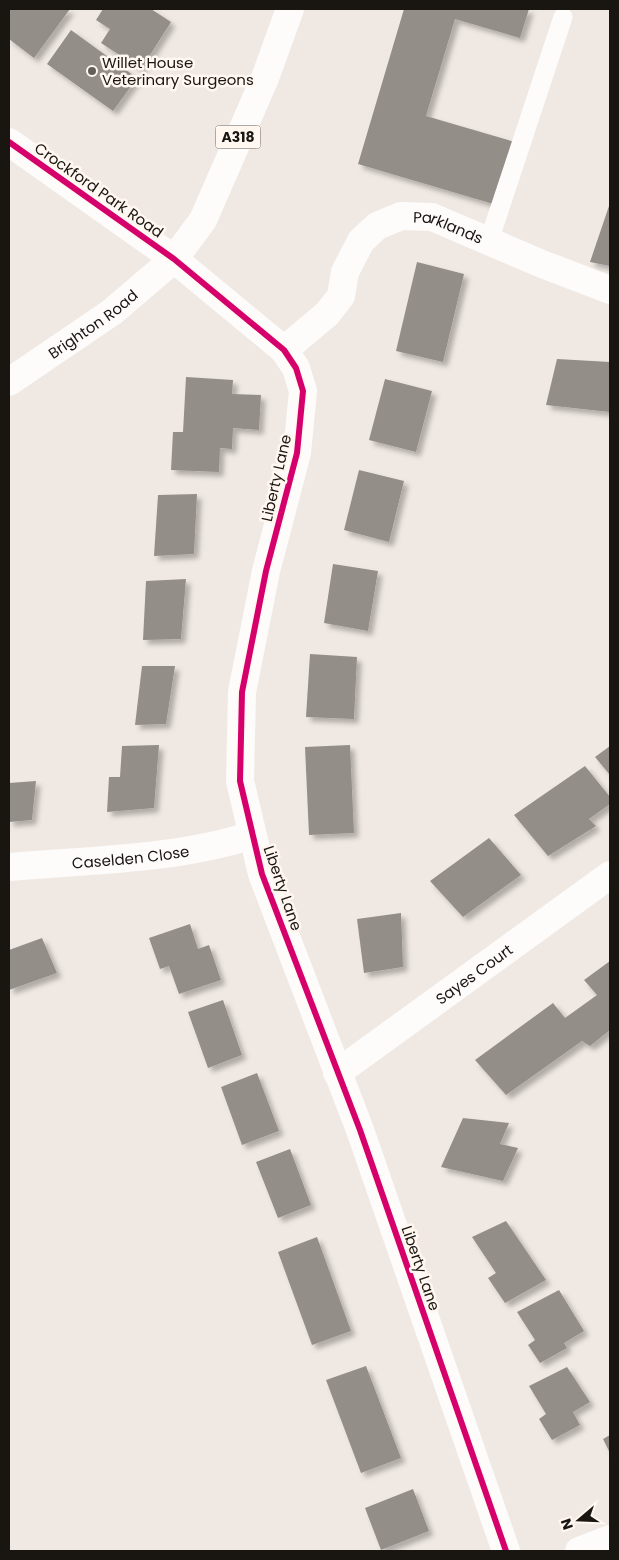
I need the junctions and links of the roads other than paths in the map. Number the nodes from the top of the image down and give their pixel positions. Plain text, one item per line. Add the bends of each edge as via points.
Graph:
1 (290, 9) edge
2 (563, 17) dead end
3 (9, 142) edge
4 (489, 241) junction
5 (174, 259) junction
6 (610, 290) edge
7 (284, 350) junction
8 (9, 382) edge
9 (252, 834) junction
10 (9, 866) edge
11 (610, 875) edge
12 (337, 1073) junction
13 (610, 1539) edge
14 (506, 1551) edge
15 (579, 1551) edge

1 - 5 street, A318 via 265,78 203,220
2 - 4 lane
3 - 5 street, Crockford Park Road
4 - 6 street, Parklands
4 - 7 street, Parklands via 432,217 401,216 377,226 361,241 346,272 341,296 327,314
5 - 7 street, Liberty Lane
5 - 8 street, Brighton Road / A318 via 112,312
7 - 9 street, Liberty Lane via 296,368 303,391 297,453 266,570 242,692 240,780
9 - 10 street, Caselden Close via 222,844 156,854
9 - 12 street, Liberty Lane via 262,874
11 - 12 street, Sayes Court
12 - 14 street, Liberty Lane via 360,1130
13 - 15 street

